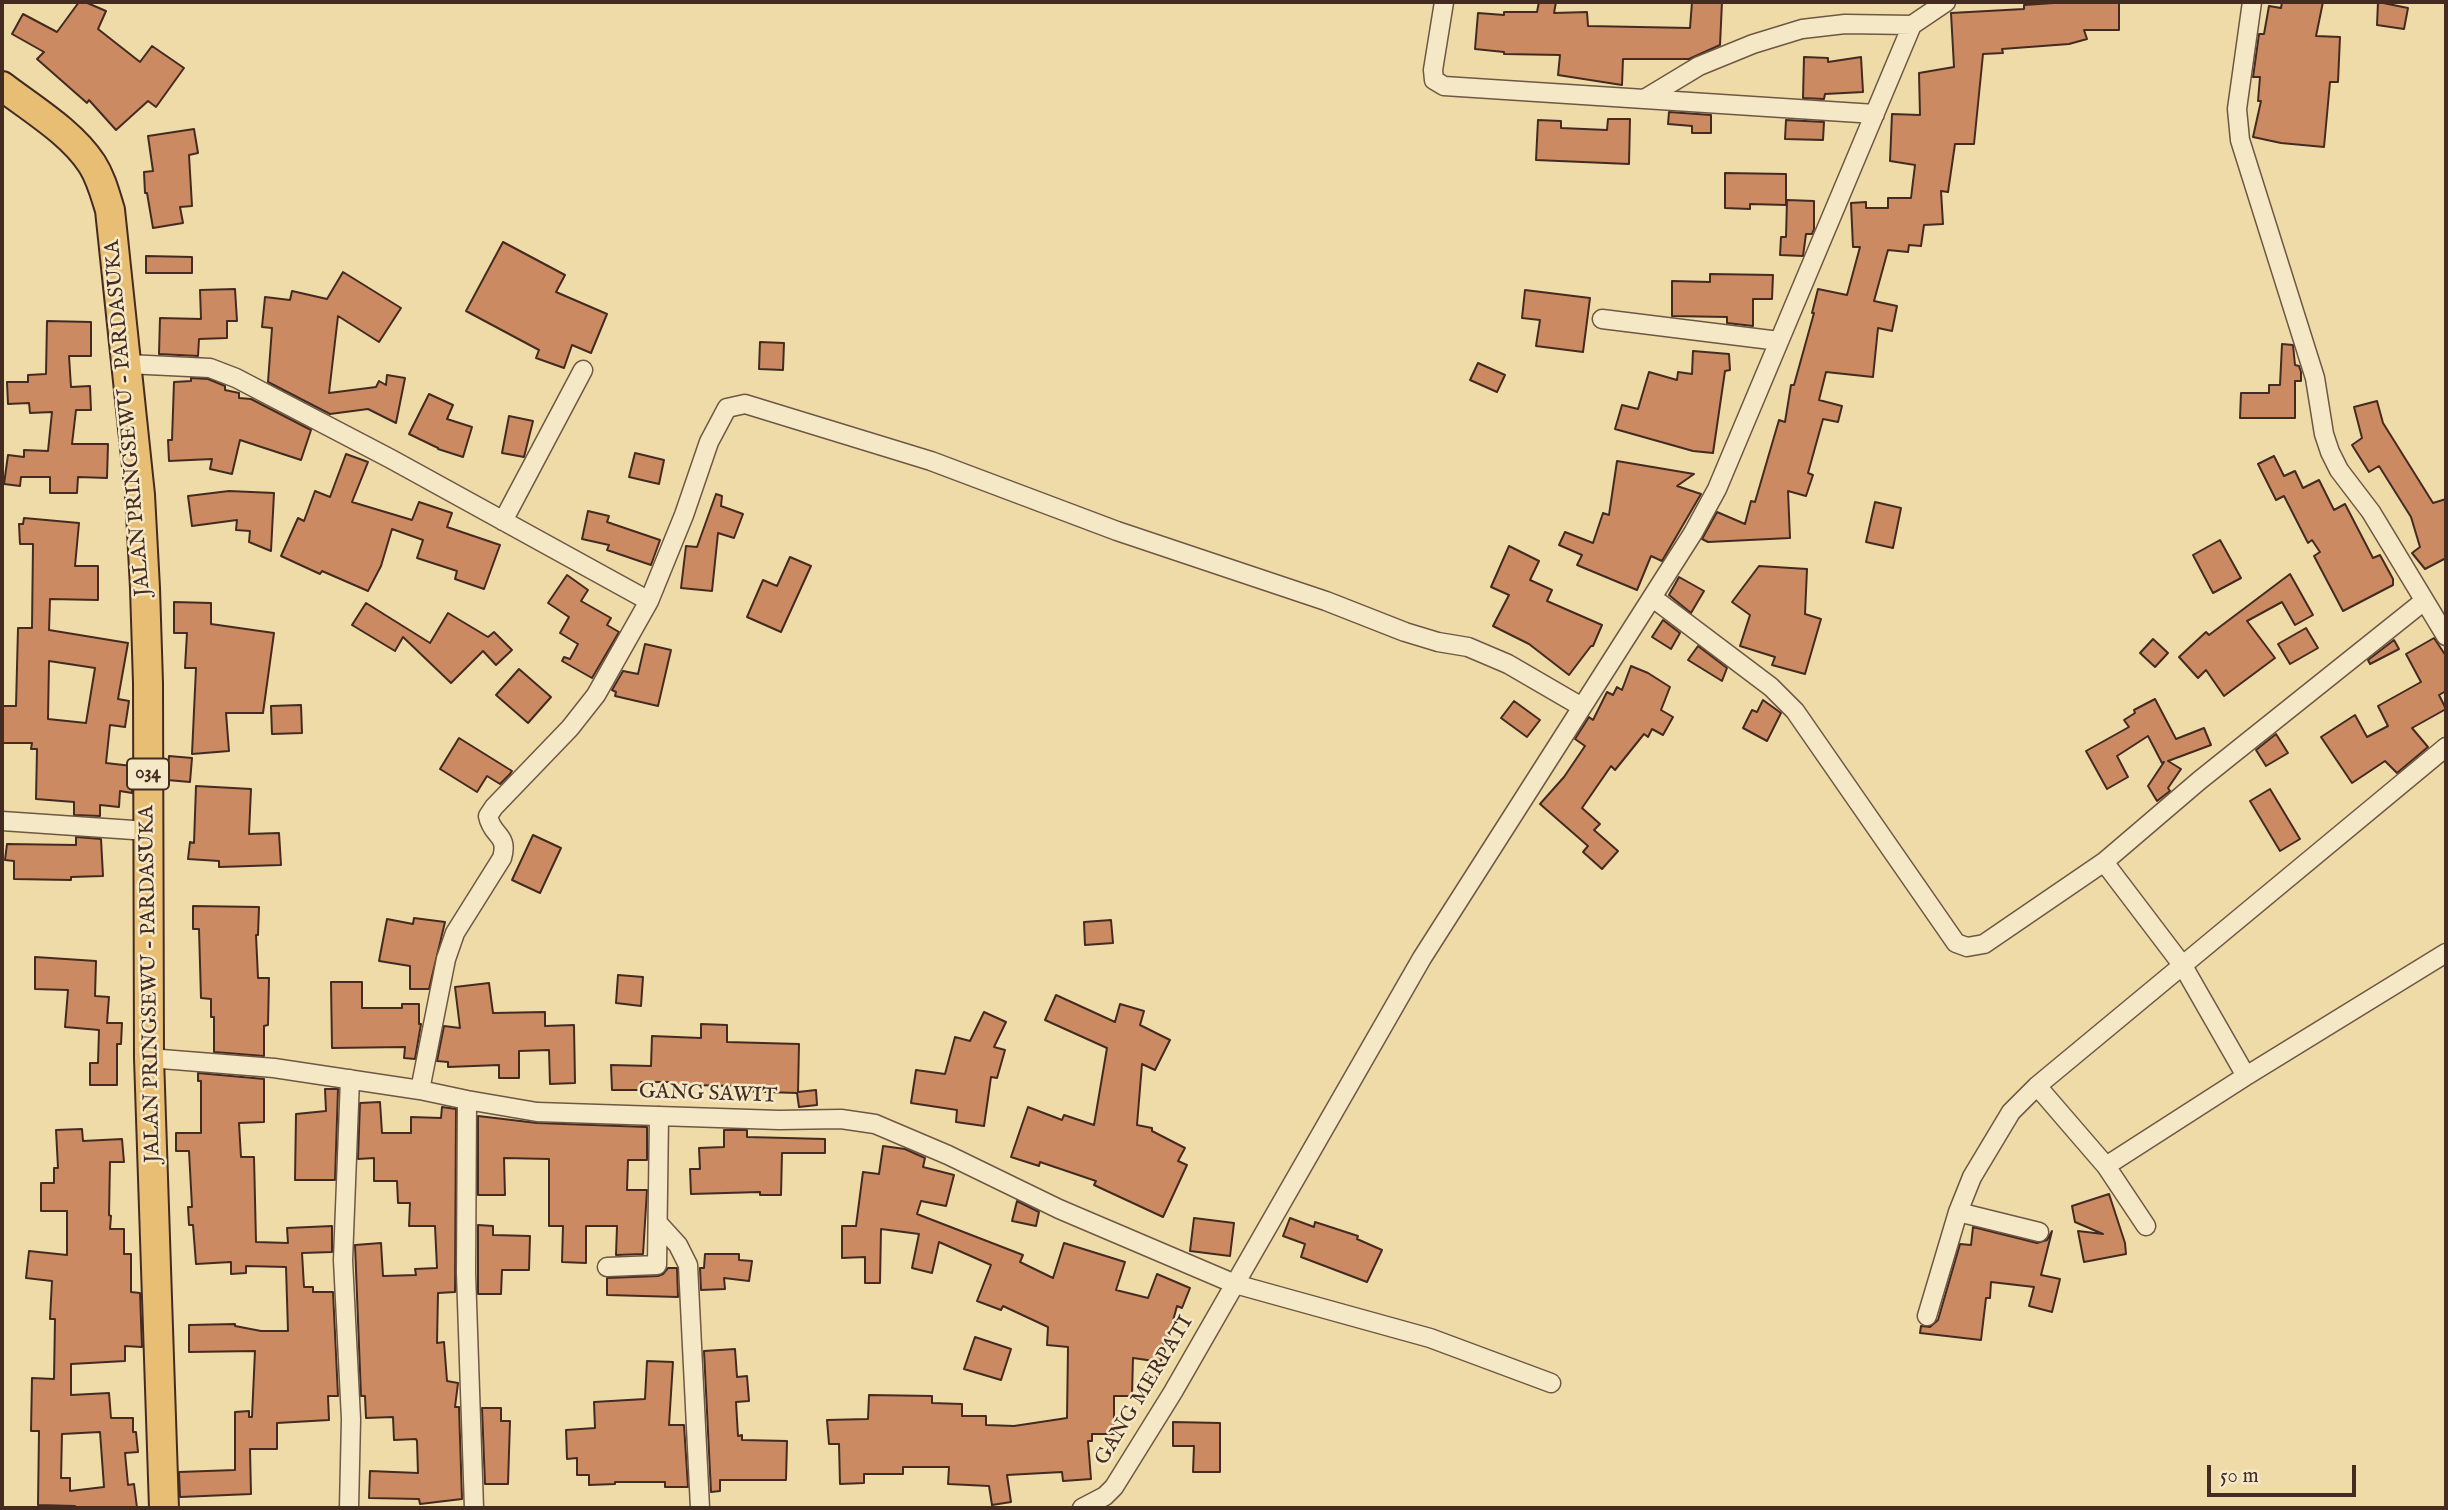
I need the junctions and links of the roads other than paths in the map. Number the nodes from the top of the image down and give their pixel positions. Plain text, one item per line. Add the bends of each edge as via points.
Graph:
1 (1444, 2) edge
2 (1946, 2) edge
3 (2252, 2) edge
4 (1912, 24) junction
5 (2, 86) edge
6 (1646, 98) junction
7 (1875, 114) junction
8 (1602, 319) dead end
9 (1779, 341) junction
10 (127, 364) junction
11 (583, 370) dead end
12 (503, 521) junction
13 (1653, 598) junction
14 (649, 601) junction
15 (2424, 601) junction
16 (2446, 636) edge
17 (1582, 707) junction
18 (2446, 747) edge
19 (2, 821) edge
20 (148, 831) junction
21 (2104, 862) junction
22 (2446, 953) edge
23 (2183, 966) junction
24 (149, 1058) junction
25 (2246, 1076) junction
26 (350, 1079) junction
27 (2037, 1086) junction
28 (420, 1090) junction
29 (467, 1100) junction
30 (659, 1116) junction
31 (2106, 1166) junction
32 (1958, 1212) junction
33 (658, 1223) junction
34 (2146, 1226) dead end
35 (2039, 1232) dead end
36 (607, 1267) dead end
37 (1235, 1284) junction
38 (1927, 1316) dead end
39 (1551, 1383) dead end
40 (164, 1508) edge
41 (349, 1508) edge
42 (474, 1508) edge
43 (699, 1508) edge
44 (1082, 1508) edge

1 - 6 street via 1433,70 1434,80 1444,86
2 - 4 street
3 - 15 street via 2237,109 2241,140 2315,378 2324,434 2339,470 2371,512
4 - 6 street via 1802,29 1699,66
4 - 7 street, GANG MERPATI
5 - 10 main road, JALAN PRINGSEWU - PARDASUKA / 034 via 76,145 101,181 110,209
6 - 7 street
7 - 9 street, GANG MERPATI
8 - 9 street
9 - 13 street, GANG MERPATI via 1717,489
10 - 12 street via 210,368 236,378
10 - 20 main road, JALAN PRINGSEWU - PARDASUKA / 034 via 145,588
11 - 12 street
12 - 14 street
13 - 17 street, GANG MERPATI
13 - 21 street via 1771,687 1795,711 1956,943 1966,947 1984,944
14 - 17 street via 709,442 727,408 745,404 931,461 1405,632 1468,647 1508,664
14 - 28 street via 584,712 488,816 505,847 455,933
15 - 16 street
15 - 21 street
17 - 37 street, GANG MERPATI via 1422,958
18 - 23 street
19 - 20 street
20 - 24 main road, JALAN PRINGSEWU - PARDASUKA / 034
21 - 23 street
22 - 25 street
23 - 25 street
23 - 27 street
24 - 26 street, GANG SAWIT
24 - 40 main road, JALAN PRINGSEWU - PARDASUKA / 034
25 - 31 street
26 - 28 street, GANG SAWIT
26 - 41 street via 343,1260 351,1419
27 - 31 street
27 - 32 street via 2011,1112 1972,1177
28 - 29 street, GANG SAWIT
29 - 30 street, GANG SAWIT via 537,1112
29 - 42 street via 466,1273
30 - 33 street
30 - 37 street, GANG SAWIT via 841,1119 875,1124
31 - 34 street
32 - 35 street
32 - 38 street
33 - 36 street via 657,1265
33 - 43 street via 688,1265
37 - 39 street, GANG SAWIT via 1430,1338
37 - 44 street, GANG MERPATI via 1114,1487

